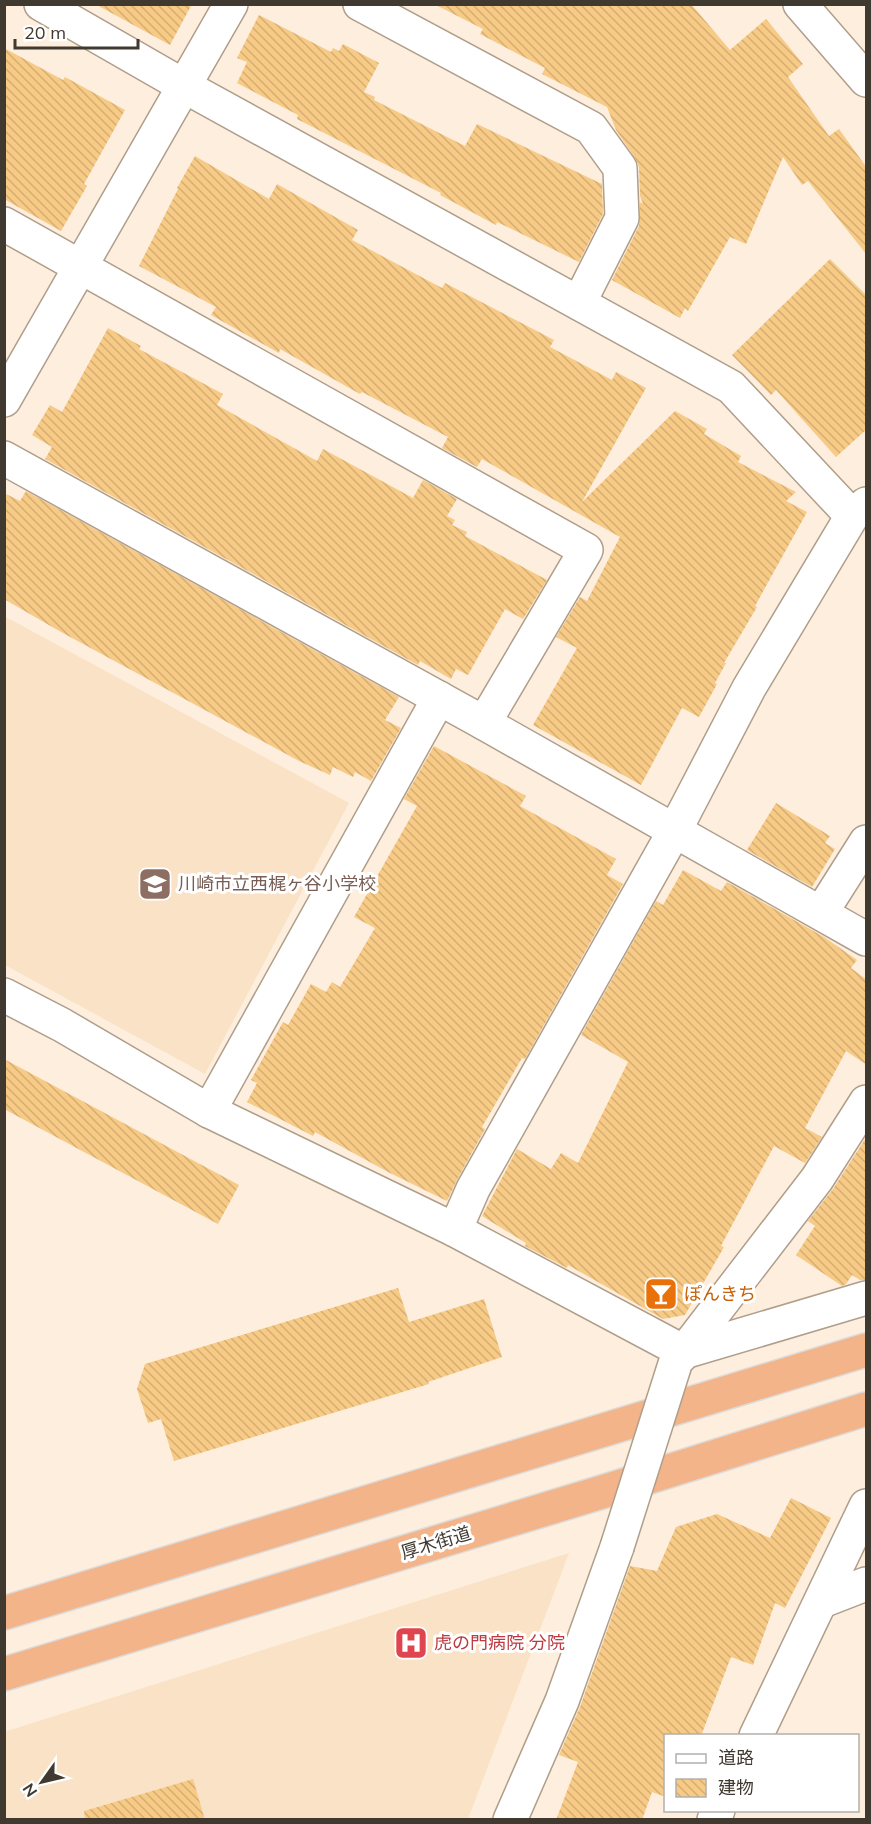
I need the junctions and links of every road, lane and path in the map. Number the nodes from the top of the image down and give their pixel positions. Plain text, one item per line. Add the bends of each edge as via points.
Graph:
1 (42, 4) edge
2 (231, 4) edge
3 (360, 4) edge
4 (800, 4) edge
5 (867, 80) edge
6 (184, 86) junction
7 (4, 224) edge
8 (81, 267) junction
9 (579, 303) junction
10 (4, 400) edge
11 (4, 458) edge
12 (859, 510) edge
13 (440, 698) junction
14 (484, 723) junction
15 (675, 830) junction
16 (867, 842) edge
17 (821, 913) junction
18 (867, 939) edge
19 (4, 995) edge
20 (867, 1102) edge
21 (209, 1111) junction
22 (455, 1230) junction
23 (867, 1298) edge
24 (867, 1350) edge
25 (680, 1358) junction
26 (867, 1409) edge
27 (867, 1506) edge
28 (867, 1584) edge
29 (822, 1601) junction
30 (4, 1613) edge
31 (4, 1674) edge
32 (757, 1734) edge
33 (510, 1820) edge

1 - 6 street
2 - 6 street
3 - 9 street via 591,128 620,168 622,218
4 - 5 street
6 - 8 street
6 - 9 street
7 - 8 street
8 - 10 street
8 - 14 street via 586,550
9 - 12 street via 731,387
11 - 13 street
12 - 15 street via 749,688
13 - 14 street
13 - 21 street
14 - 15 street
15 - 17 street
15 - 22 street via 472,1190
16 - 17 street
17 - 18 street
19 - 21 street
20 - 25 street via 817,1179
21 - 22 street
22 - 25 street
23 - 25 street
24 - 30 highway
25 - 33 street, bridge via 562,1701
26 - 31 highway, 厚木街道
27 - 29 street
28 - 29 street
29 - 32 street

